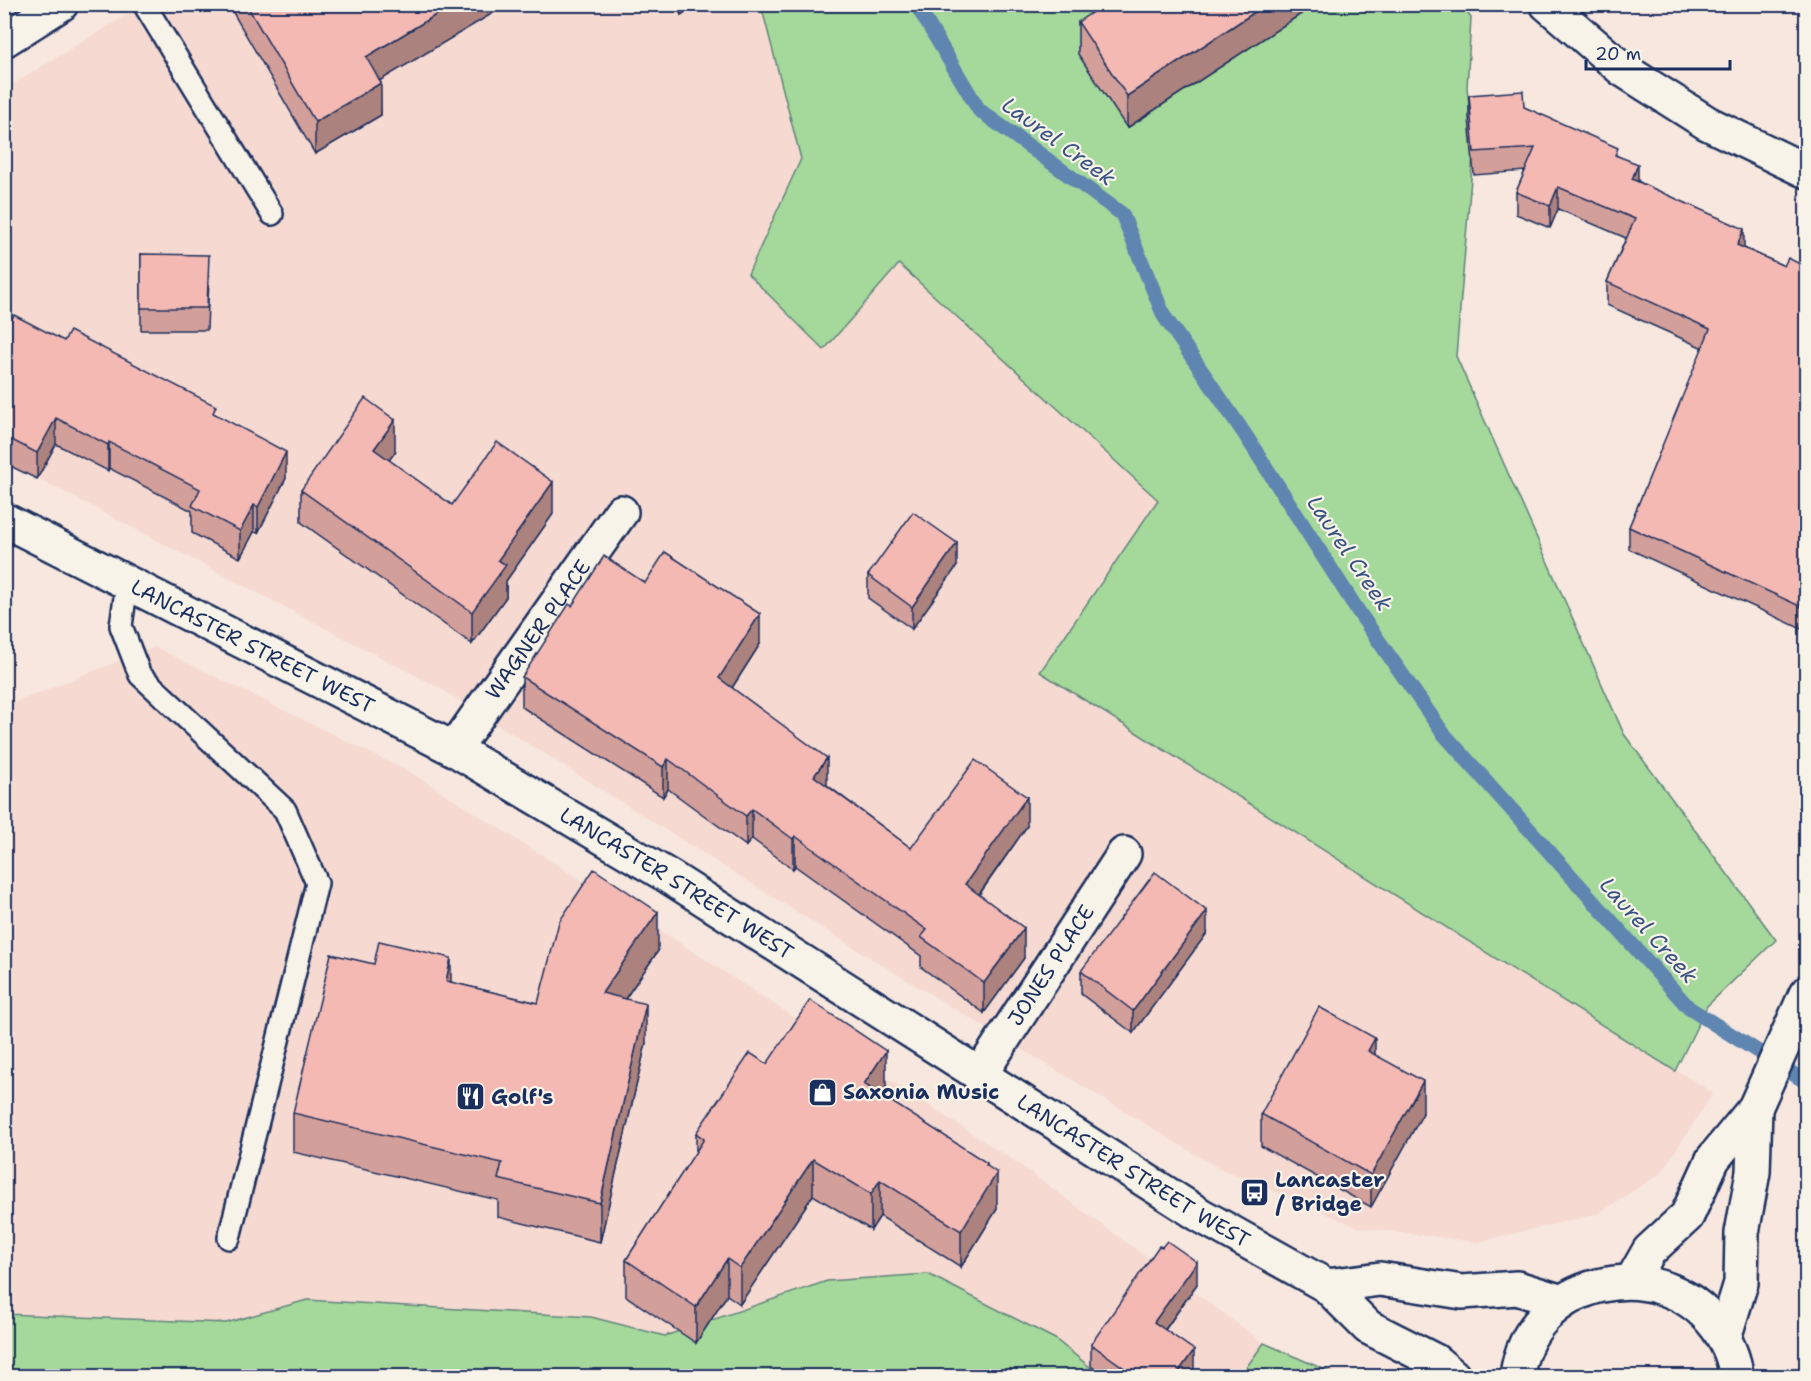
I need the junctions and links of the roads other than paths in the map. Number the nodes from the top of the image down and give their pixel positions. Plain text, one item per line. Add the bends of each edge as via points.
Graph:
1 (61, 4) edge
2 (144, 4) edge
3 (1547, 4) edge
4 (4, 40) edge
5 (1806, 171) edge
6 (272, 214) dead end
7 (621, 512) dead end
8 (4, 520) edge
9 (127, 583) junction
10 (454, 749) junction
11 (1124, 854) dead end
12 (1803, 1002) edge
13 (980, 1076) junction
14 (1755, 1108) junction
15 (229, 1238) dead end
16 (1632, 1281) junction
17 (1327, 1286) junction
18 (1562, 1302) junction
19 (1724, 1338) junction
20 (1453, 1377) edge
21 (1517, 1377) edge
22 (1736, 1377) edge

1 - 4 main road
2 - 6 lane
3 - 5 main road via 1622,69 1707,123
7 - 10 main road, WAGNER PLACE
8 - 9 main road, LANCASTER STREET WEST
9 - 10 main road, LANCASTER STREET WEST
9 - 15 lane via 121,626 140,675 285,810 317,883
10 - 13 main road, LANCASTER STREET WEST via 668,876
11 - 13 main road, JONES PLACE
12 - 14 main road
13 - 17 main road, LANCASTER STREET WEST via 1200,1215
14 - 16 main road via 1713,1159 1687,1216 1648,1251
14 - 19 main road via 1753,1172 1742,1233 1741,1282
16 - 18 main road via 1607,1282
16 - 19 main road via 1660,1286 1685,1297 1707,1315
17 - 18 main road via 1380,1279 1462,1292 1517,1288
17 - 20 main road, LANCASTER STREET WEST via 1368,1327 1435,1361
18 - 21 main road via 1542,1320 1528,1341
19 - 22 main road

